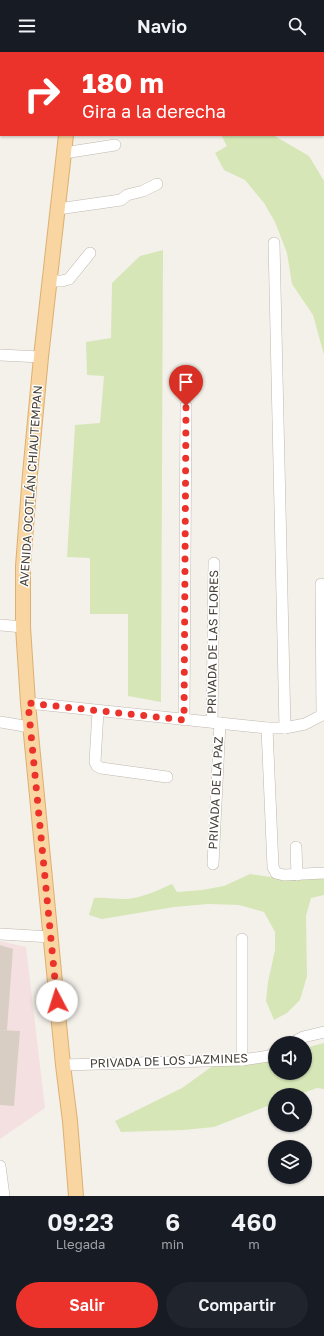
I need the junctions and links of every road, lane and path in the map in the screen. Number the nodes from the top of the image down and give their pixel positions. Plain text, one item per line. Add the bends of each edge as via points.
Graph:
1 (66, 136) edge
2 (115, 145) dead end
3 (64, 153) junction
4 (157, 184) dead end
5 (58, 209) junction
6 (274, 243) dead end
7 (90, 253) dead end
8 (49, 281) junction
9 (0, 355) edge
10 (41, 357) junction
11 (186, 406) dead end
12 (214, 563) dead end
13 (321, 584) dead end
14 (0, 625) edge
15 (23, 627) junction
16 (28, 703) junction
17 (98, 711) junction
18 (323, 714) edge
19 (184, 720) junction
20 (0, 722) edge
21 (216, 722) junction
22 (30, 727) junction
23 (267, 728) junction
24 (285, 728) junction
25 (167, 777) dead end
26 (296, 847) dead end
27 (213, 864) dead end
28 (324, 873) edge
29 (296, 875) junction
30 (0, 934) edge
31 (51, 937) junction
32 (242, 939) dead end
33 (324, 1032) edge
34 (307, 1036) edge
35 (268, 1056) edge
36 (242, 1060) junction
37 (63, 1064) junction
38 (0, 1166) edge
39 (4, 1196) edge
40 (76, 1196) edge

1 - 3 main road, AVENIDA OCOTLÁN CHIAUTEMPAN
2 - 3 street
3 - 5 main road, AVENIDA OCOTLÁN CHIAUTEMPAN
4 - 5 street via 143,191 127,194 121,200
5 - 8 main road, AVENIDA OCOTLÁN CHIAUTEMPAN
6 - 24 street
7 - 8 street via 69,279
8 - 10 main road, AVENIDA OCOTLÁN CHIAUTEMPAN
9 - 10 street
10 - 15 main road, AVENIDA OCOTLÁN CHIAUTEMPAN via 23,558
11 - 19 street
12 - 21 street, PRIVADA DE LAS FLORES
13 - 18 street
14 - 15 street
15 - 16 main road, AVENIDA OCOTLÁN CHIAUTEMPAN
16 - 17 street
16 - 22 main road, AVENIDA OCOTLÁN CHIAUTEMPAN
17 - 19 street
17 - 25 street via 95,762 97,766
18 - 24 street via 305,724
19 - 21 street
20 - 22 street
21 - 23 street
21 - 27 street, PRIVADA DE LA PAZ
22 - 31 main road, AVENIDA OCOTLÁN CHIAUTEMPAN
23 - 24 street
23 - 29 street via 273,867 276,873
26 - 29 street
28 - 29 street
30 - 31 street
31 - 37 main road, AVENIDA OCOTLÁN CHIAUTEMPAN
32 - 36 street
33 - 34 street
35 - 36 street, PRIVADA DE LOS JAZMINES
36 - 37 street, PRIVADA DE LOS JAZMINES
37 - 40 main road, AVENIDA OCOTLÁN CHIAUTEMPAN
38 - 39 street

